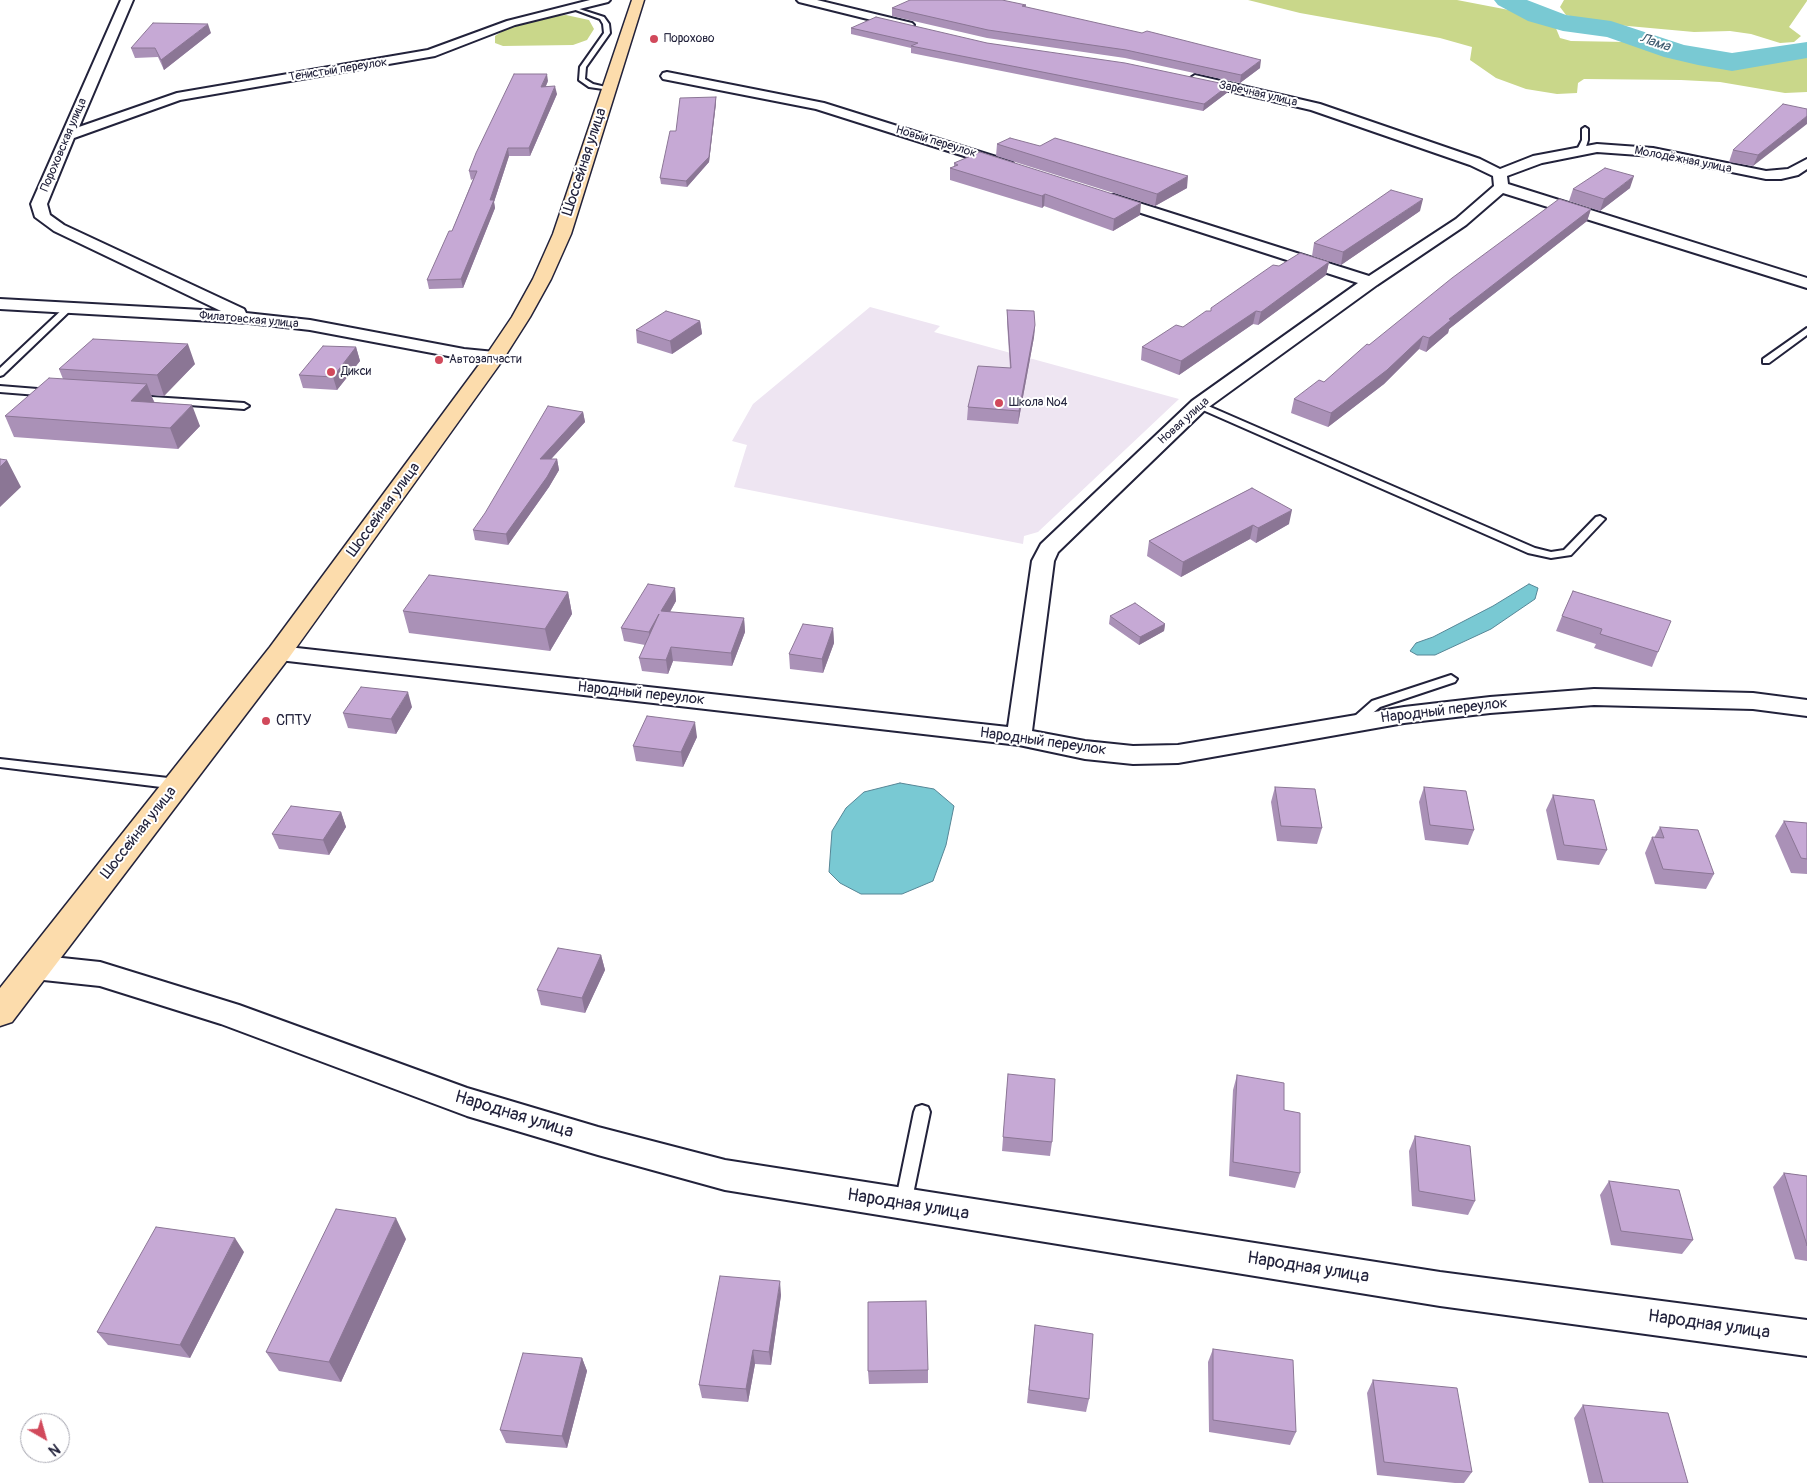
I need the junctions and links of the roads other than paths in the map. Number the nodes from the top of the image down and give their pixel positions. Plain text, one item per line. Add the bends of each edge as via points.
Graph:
1 (127, 0) edge
2 (604, 0) edge
3 (638, 0) edge
4 (803, 0) edge
5 (575, 8) junction
6 (920, 28) edge
7 (667, 76) dead end
8 (1180, 76) edge
9 (608, 89) junction
10 (1585, 130) dead end
11 (70, 134) junction
12 (1581, 150) junction
13 (1807, 163) edge
14 (1022, 169) edge
15 (1500, 180) junction
16 (1098, 194) edge
17 (1371, 282) junction
18 (1807, 283) edge
19 (0, 304) edge
20 (69, 308) junction
21 (249, 318) junction
22 (1807, 331) edge
23 (495, 357) junction
24 (1766, 361) dead end
25 (0, 373) edge
26 (0, 390) edge
27 (59, 393) edge
28 (127, 398) edge
29 (1199, 405) junction
30 (244, 406) dead end
31 (1600, 519) dead end
32 (279, 653) junction
33 (1452, 679) dead end
34 (1807, 708) edge
35 (1353, 723) junction
36 (1019, 737) junction
37 (0, 763) edge
38 (177, 784) junction
39 (34, 967) junction
40 (0, 1012) edge
41 (922, 1112) dead end
42 (903, 1204) junction
43 (1807, 1338) edge

1 - 11 street, Пороховская улица
2 - 5 street, Тенистый переулок
3 - 9 main road, Шоссейная улица
4 - 6 street
5 - 9 lane via 602,18 606,24 607,33 583,68 582,80 591,86
5 - 11 street, Тенистый переулок via 511,23 431,53 178,97
7 - 14 street, Новый переулок via 819,106
8 - 15 street, Заречная улица via 1315,107 1475,162
9 - 23 main road, Шоссейная улица via 562,234 542,279
10 - 12 lane via 1586,140
11 - 21 street, Пороховская улица via 39,204 43,217 58,228
12 - 13 street, Молодёжная улица via 1624,148 1781,176
12 - 15 street, Молодёжная улица via 1538,159
15 - 17 street, Новая улица via 1461,222
15 - 18 street, Заречная улица
16 - 17 street
17 - 29 street, Новая улица
19 - 20 street, Филатовская улица
20 - 21 street, Филатовская улица
20 - 25 lane
21 - 23 street, Филатовская улица via 310,325
22 - 24 lane
23 - 32 main road, Шоссейная улица
26 - 27 lane
28 - 30 lane
29 - 31 lane via 1532,551 1551,555 1567,553
29 - 36 street, Новая улица via 1049,549 1044,562
32 - 36 street, Народный переулок
32 - 38 main road, Шоссейная улица
33 - 35 lane via 1376,704
34 - 35 street, Народный переулок via 1753,701 1594,697 1490,705
35 - 36 street, Народный переулок via 1178,754 1133,755 1085,750
37 - 38 lane
38 - 39 main road, Шоссейная улица
39 - 40 main road, Шоссейная улица
39 - 42 street, Народная улица via 100,974 228,1014 467,1102 598,1141 725,1175
41 - 42 lane
42 - 43 street, Народная улица via 1440,1289

